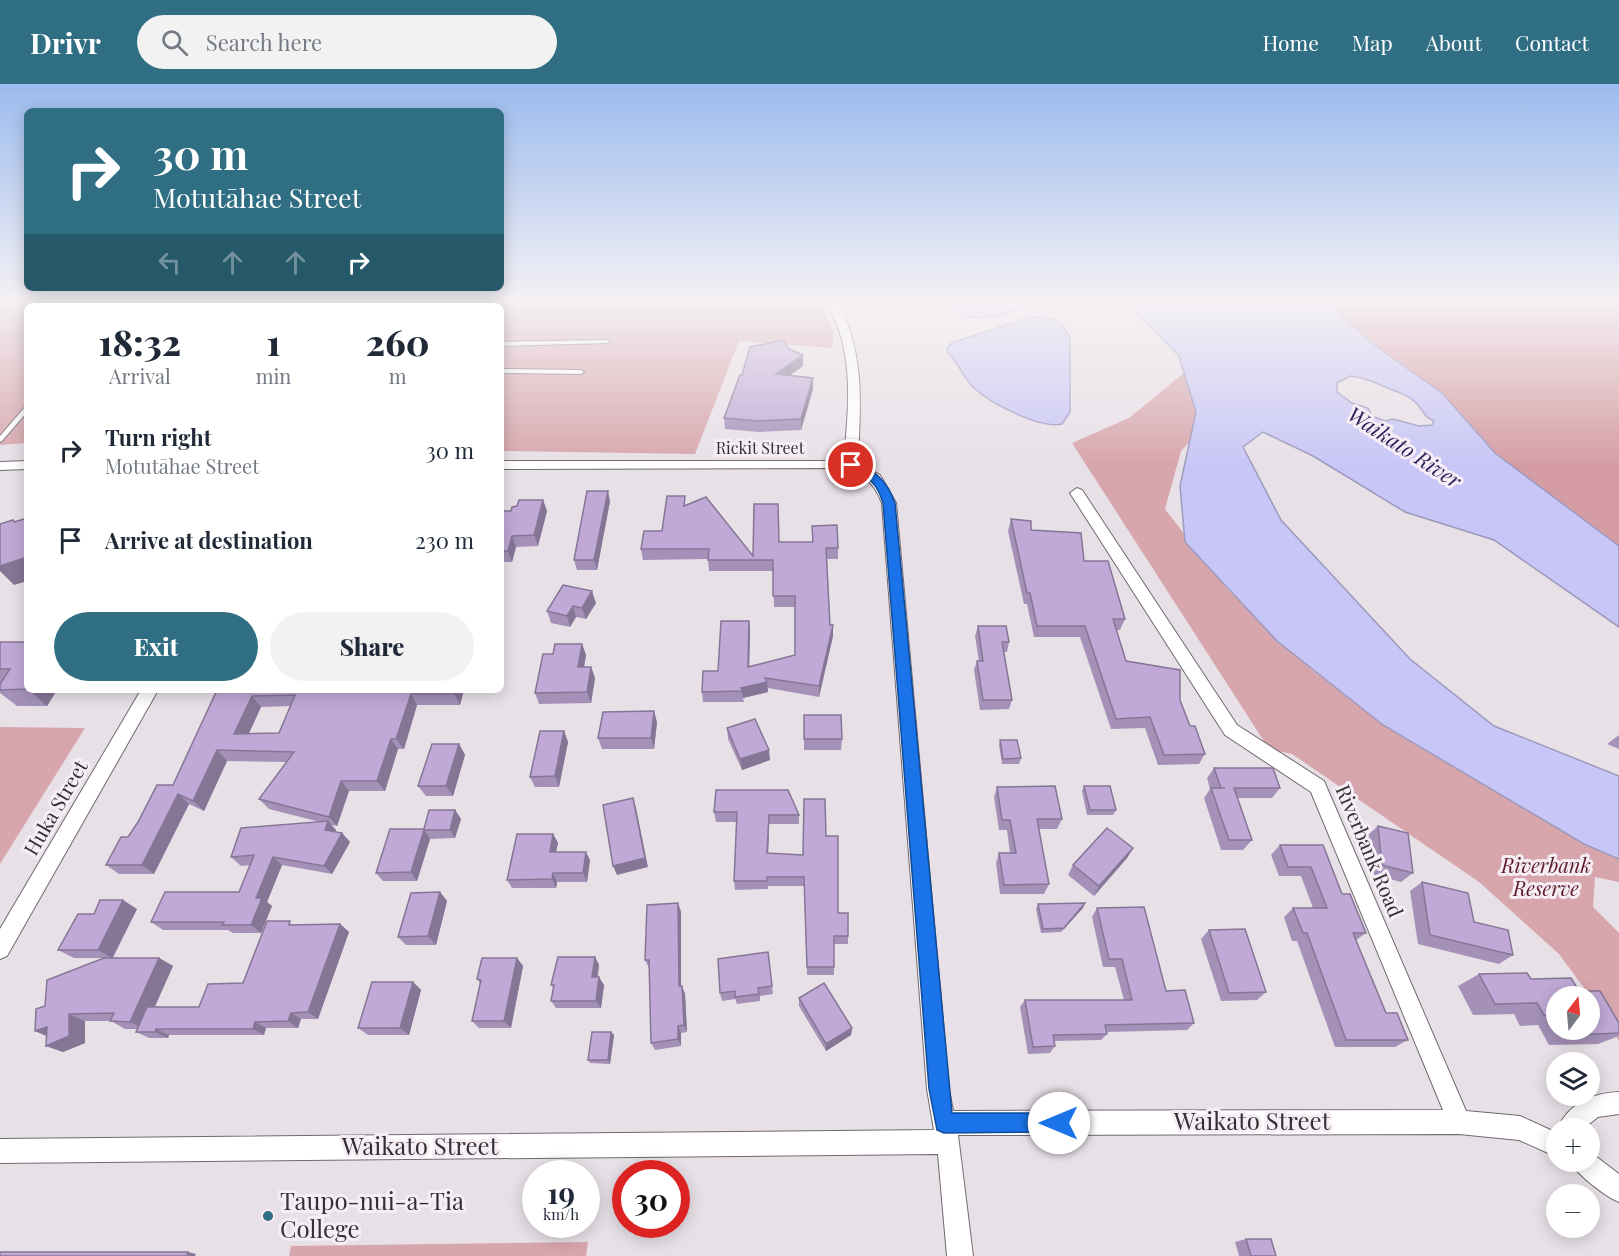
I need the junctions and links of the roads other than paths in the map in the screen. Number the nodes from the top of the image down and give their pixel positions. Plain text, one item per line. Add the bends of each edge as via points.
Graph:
1 (852, 356) edge
2 (504, 371) edge
3 (580, 372) dead end
4 (24, 412) edge
5 (0, 440) edge
6 (24, 465) edge
7 (504, 465) edge
8 (851, 465) junction
9 (0, 466) edge
10 (1077, 493) dead end
11 (148, 693) edge
12 (0, 949) edge
13 (1619, 1103) edge
14 (1578, 1118) edge
15 (1459, 1122) junction
16 (946, 1133) junction
17 (1546, 1140) edge
18 (0, 1151) edge
19 (1598, 1172) edge
20 (1619, 1190) edge
21 (960, 1256) edge

1 - 8 street via 856,401
2 - 3 lane
4 - 5 lane
6 - 9 street
7 - 8 street, Rickit Street
8 - 16 street via 877,478 889,503 937,1077
10 - 15 street, Riverbank Road via 1231,730 1318,786
11 - 12 street, Huka Street
13 - 14 street via 1601,1103
15 - 16 street, Waikato Street
15 - 17 street, Waikato Street via 1520,1128
16 - 18 street, Waikato Street
16 - 21 street
19 - 20 street

